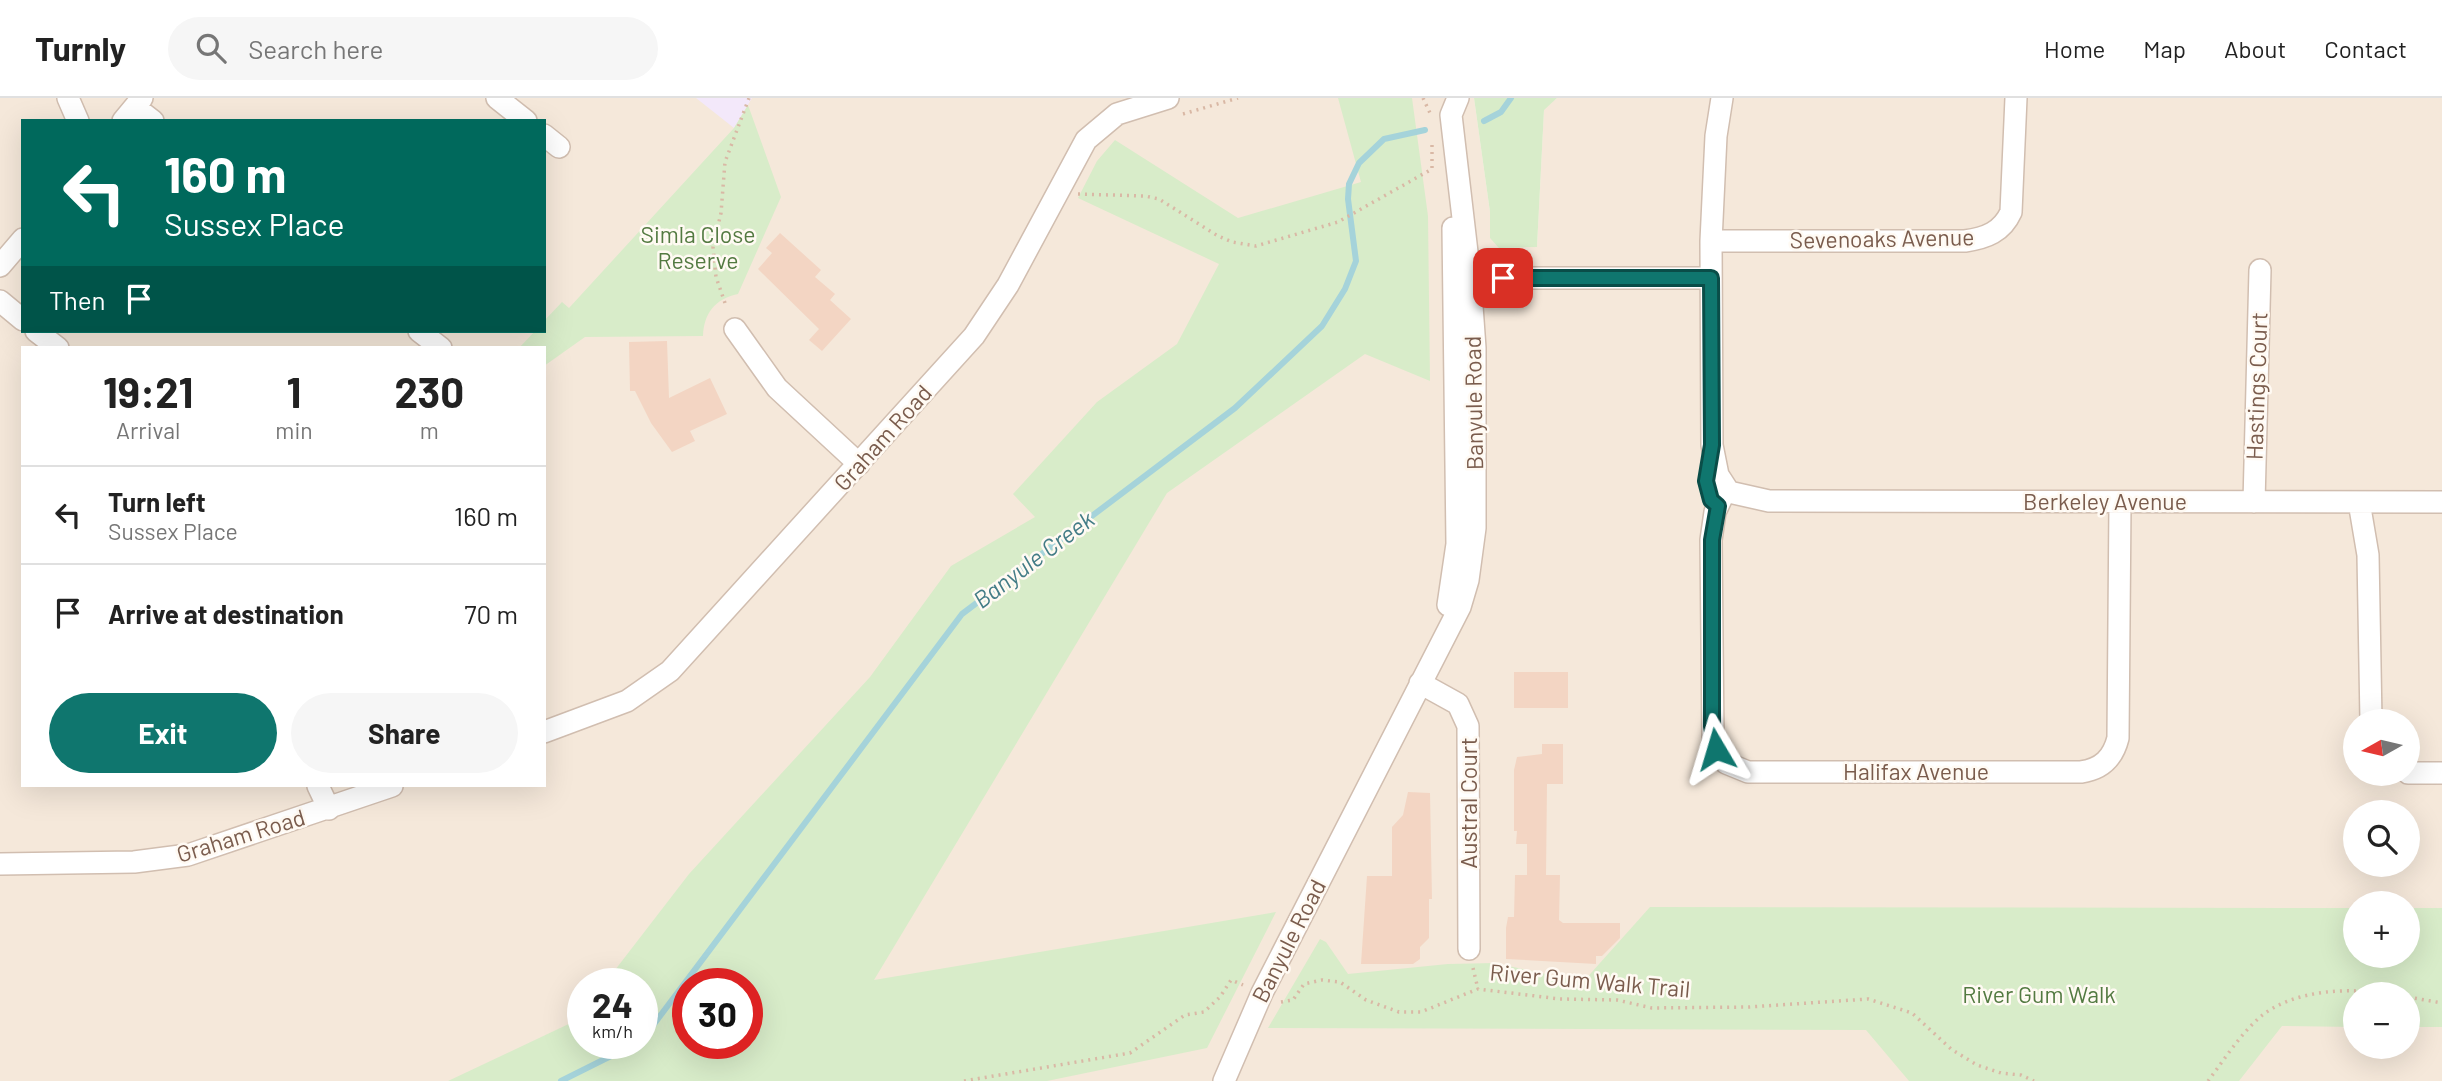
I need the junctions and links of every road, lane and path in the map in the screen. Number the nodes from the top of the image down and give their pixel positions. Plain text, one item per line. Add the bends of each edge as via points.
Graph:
1 (68, 98) edge
2 (497, 98) edge
3 (749, 98) edge
4 (1238, 98) edge
5 (1423, 98) edge
6 (1722, 98) edge
7 (2016, 98) edge
8 (1175, 106) edge
9 (1445, 107) edge
10 (133, 108) edge
11 (77, 119) edge
12 (150, 119) edge
13 (523, 119) edge
14 (1432, 144) dead end
15 (1084, 181) dead end
16 (21, 241) edge
17 (1711, 241) junction
18 (0, 265) edge
19 (2260, 270) dead end
20 (1461, 278) junction
21 (1711, 278) junction
22 (0, 301) edge
23 (725, 303) dead end
24 (21, 318) edge
25 (735, 329) dead end
26 (39, 333) edge
27 (422, 333) edge
28 (55, 346) edge
29 (438, 346) edge
30 (859, 464) junction
31 (1722, 497) junction
32 (2254, 502) junction
33 (2359, 502) junction
34 (2382, 502) junction
35 (2442, 502) edge
36 (2120, 503) junction
37 (2368, 555) junction
38 (1434, 653) junction
39 (1420, 682) junction
40 (2371, 709) edge
41 (546, 731) edge
42 (2420, 773) edge
43 (2442, 773) edge
44 (318, 787) edge
45 (390, 787) edge
46 (329, 808) junction
47 (0, 864) edge
48 (1469, 949) dead end
49 (2343, 990) edge
50 (1262, 993) junction
51 (2420, 1000) edge
52 (2442, 1003) edge
53 (964, 1081) edge
54 (1224, 1081) edge
55 (2034, 1081) edge
56 (2208, 1081) edge

1 - 11 street
2 - 13 street
3 - 23 path via 725,162 713,247
4 - 8 path
5 - 9 path
6 - 17 street, Halifax Avenue
7 - 17 street, Sevenoaks Avenue via 2011,212 2003,226 1989,236 1965,241
8 - 30 street, Graham Road via 1116,114 1086,140 992,311
9 - 20 street, Banyule Road via 1454,145
10 - 12 street
14 - 15 path via 1432,169 1338,222 1263,245 1218,236 1159,199 1078,194
16 - 18 street
17 - 21 street, Halifax Avenue
19 - 32 street, Hastings Court
20 - 21 street
20 - 38 street, Banyule Road via 1454,384 1456,556
20 - 38 street, Banyule Road via 1475,348 1474,551 1460,607
21 - 31 street, Halifax Avenue via 1712,445 1706,481 1711,500
22 - 24 street
25 - 30 street via 777,388
26 - 28 street
27 - 29 street
30 - 41 street, Graham Road via 656,683 608,710
31 - 36 street, Berkeley Avenue
31 - 36 street, Halifax Avenue via 1712,540 1712,726 1716,749 1726,763 1748,772 2081,772 2105,763 2119,737
32 - 33 street, Berkeley Avenue
32 - 36 street, Berkeley Avenue
33 - 34 street, Berkeley Avenue
33 - 37 street
34 - 35 street, Berkeley Avenue
34 - 37 street
37 - 40 street
38 - 39 street, Banyule Road
39 - 48 street, Austral Court via 1458,704 1468,726
39 - 50 street, Banyule Road
42 - 43 street
44 - 46 street
45 - 46 street, Graham Road
46 - 47 street, Graham Road via 215,848 164,860
49 - 56 path via 2280,1004 2259,1019
50 - 53 path, River Gum Walk Trail via 1231,980 1204,1012 1185,1015 1130,1053
50 - 54 street, Banyule Road
50 - 55 path, River Gum Walk Trail via 1280,1002 1293,1000 1304,984 1340,982 1366,1000 1399,1012 1421,1012 1478,989 1652,1007 1749,1007 1868,999 1912,1013 1951,1049 1977,1065
51 - 52 path

